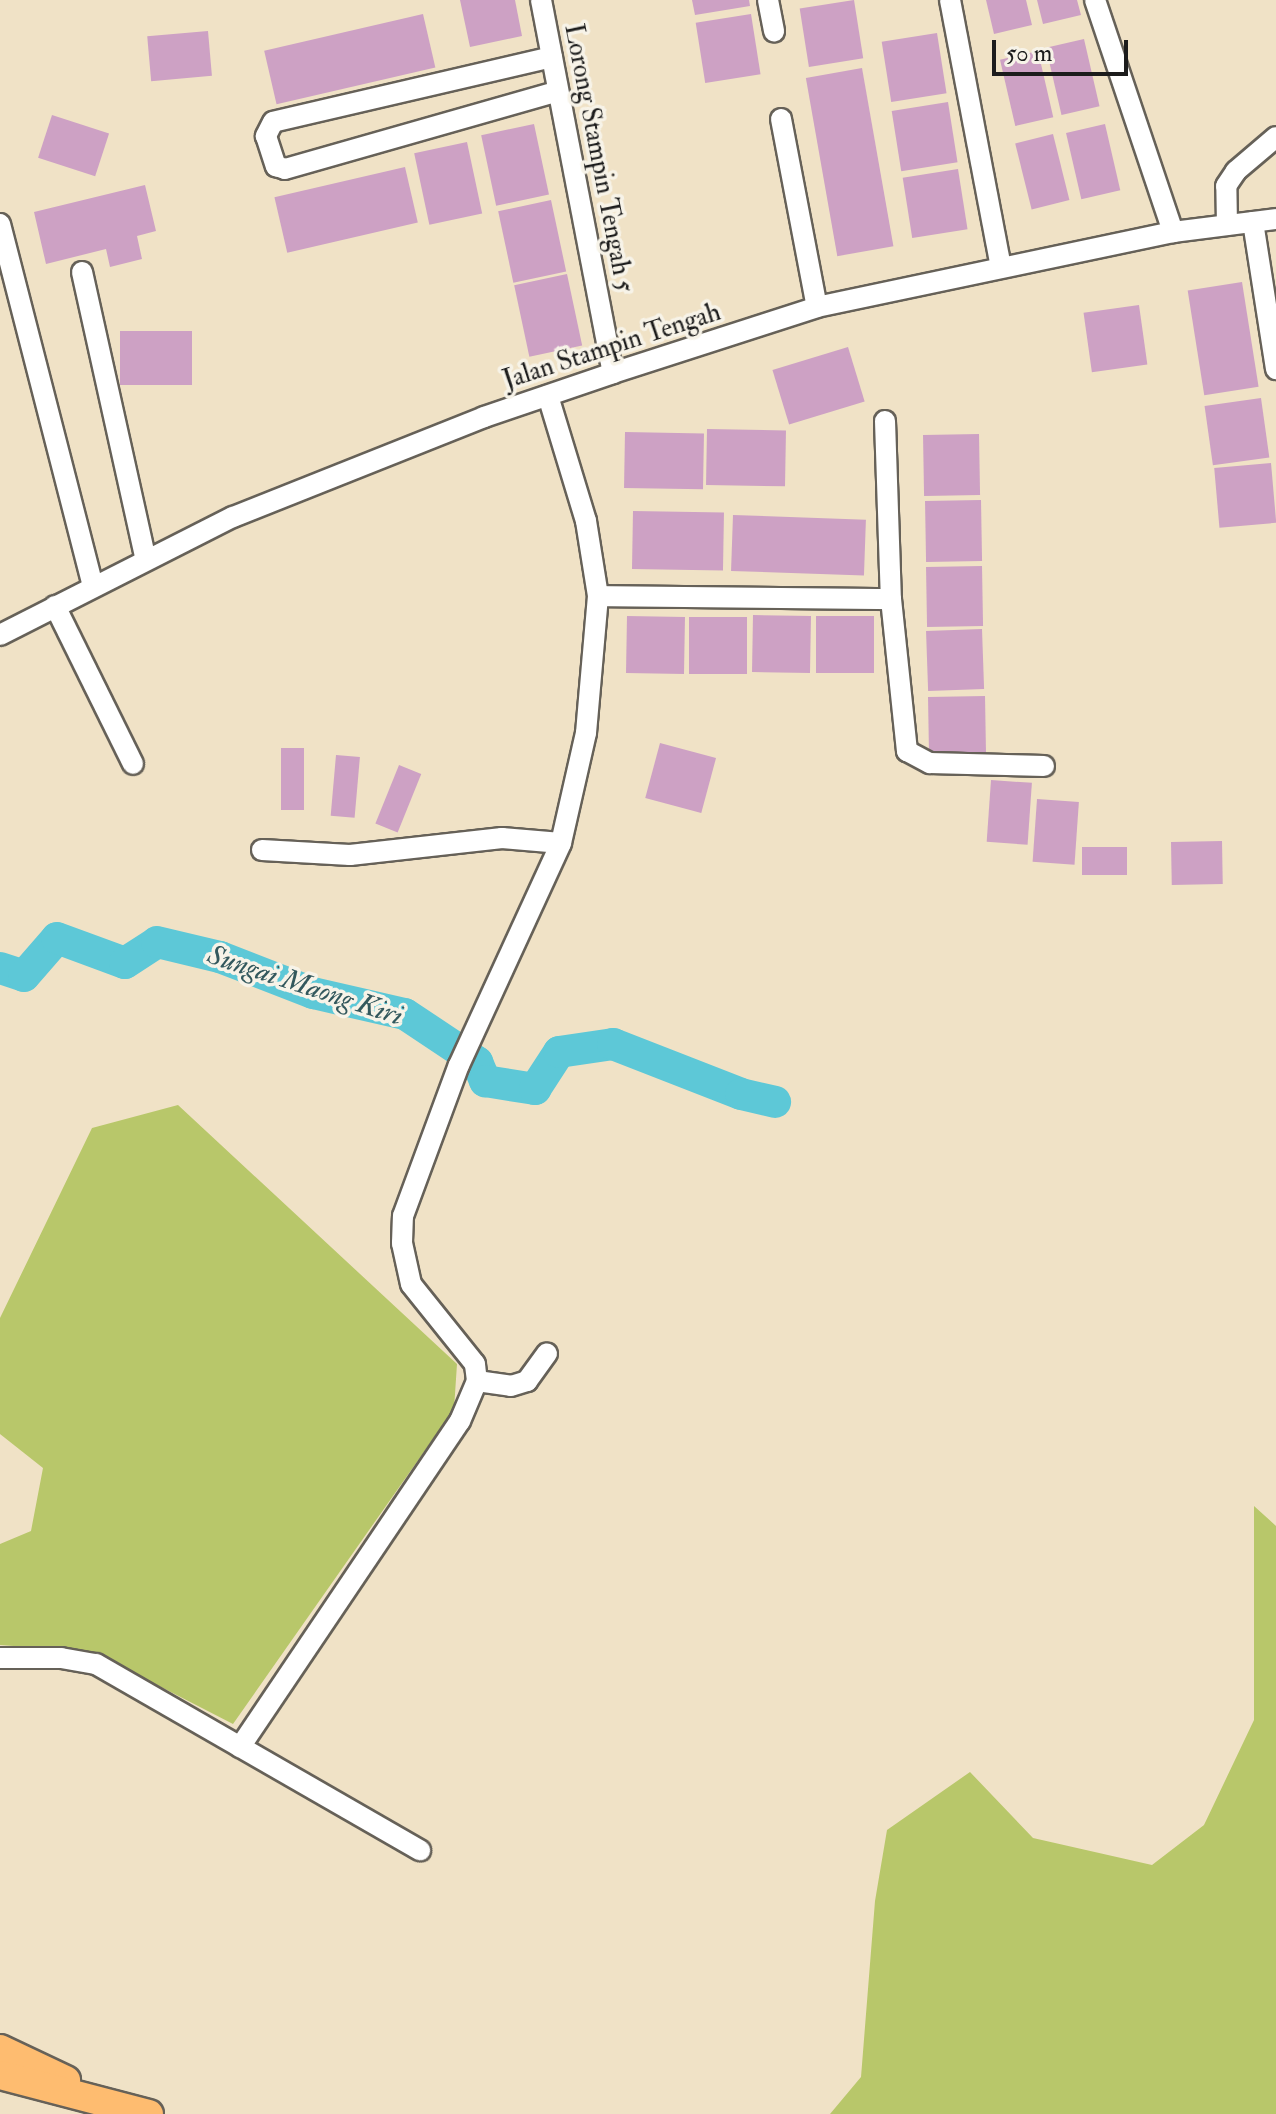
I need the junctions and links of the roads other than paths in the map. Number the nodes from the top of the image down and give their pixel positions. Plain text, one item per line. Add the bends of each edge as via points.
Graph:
1 (541, 0) edge
2 (768, 0) edge
3 (950, 0) edge
4 (1095, 0) edge
5 (774, 31) dead end
6 (552, 57) junction
7 (556, 92) junction
8 (781, 119) dead end
9 (1276, 137) edge
10 (1276, 219) edge
11 (1253, 222) junction
12 (0, 224) edge
13 (1227, 225) junction
14 (1173, 232) junction
15 (1001, 267) junction
16 (82, 272) dead end
17 (817, 307) junction
18 (1276, 369) edge
19 (613, 373) junction
20 (548, 396) junction
21 (885, 421) dead end
22 (146, 560) junction
23 (93, 586) junction
24 (598, 596) junction
25 (891, 599) junction
26 (55, 606) junction
27 (0, 635) edge
28 (133, 764) dead end
29 (1044, 766) dead end
30 (561, 843) junction
31 (262, 850) dead end
32 (547, 1353) dead end
33 (477, 1381) junction
34 (0, 1658) edge
35 (240, 1747) junction
36 (420, 1850) dead end
37 (0, 2049) edge
38 (0, 2075) edge
39 (0, 2094) edge
40 (116, 2106) junction
41 (72, 2114) edge
42 (149, 2114) edge

1 - 6 street, Lorong Stampin Tengah 5
2 - 5 street
3 - 15 street
4 - 14 street
6 - 7 street, Lorong Stampin Tengah 5
6 - 7 street via 273,122 266,136 276,166 285,169
7 - 19 street, Lorong Stampin Tengah 5
8 - 17 street
9 - 13 street via 1226,186
10 - 11 street, Jalan Stampin Tengah
11 - 13 street, Jalan Stampin Tengah
11 - 18 street
12 - 23 street
13 - 14 street, Jalan Stampin Tengah
14 - 15 street, Jalan Stampin Tengah
15 - 17 street, Jalan Stampin Tengah
16 - 22 street
17 - 19 street, Jalan Stampin Tengah
19 - 20 street, Jalan Stampin Tengah
20 - 22 street, Jalan Stampin Tengah via 325,478
20 - 24 street via 586,521
21 - 25 street
22 - 23 street, Jalan Stampin Tengah
23 - 26 street, Jalan Stampin Tengah
24 - 25 street
24 - 30 street via 586,733
25 - 29 street via 907,751 930,763
26 - 27 street, Jalan Stampin Tengah
26 - 28 street
30 - 31 street via 502,838 350,855
30 - 33 street via 459,1065 411,1190 402,1243 411,1284 475,1364
32 - 33 street via 527,1381 511,1386
33 - 35 street via 460,1421
34 - 35 street via 96,1664
35 - 36 street
37 - 40 highway
38 - 40 highway
39 - 41 highway
40 - 42 highway

